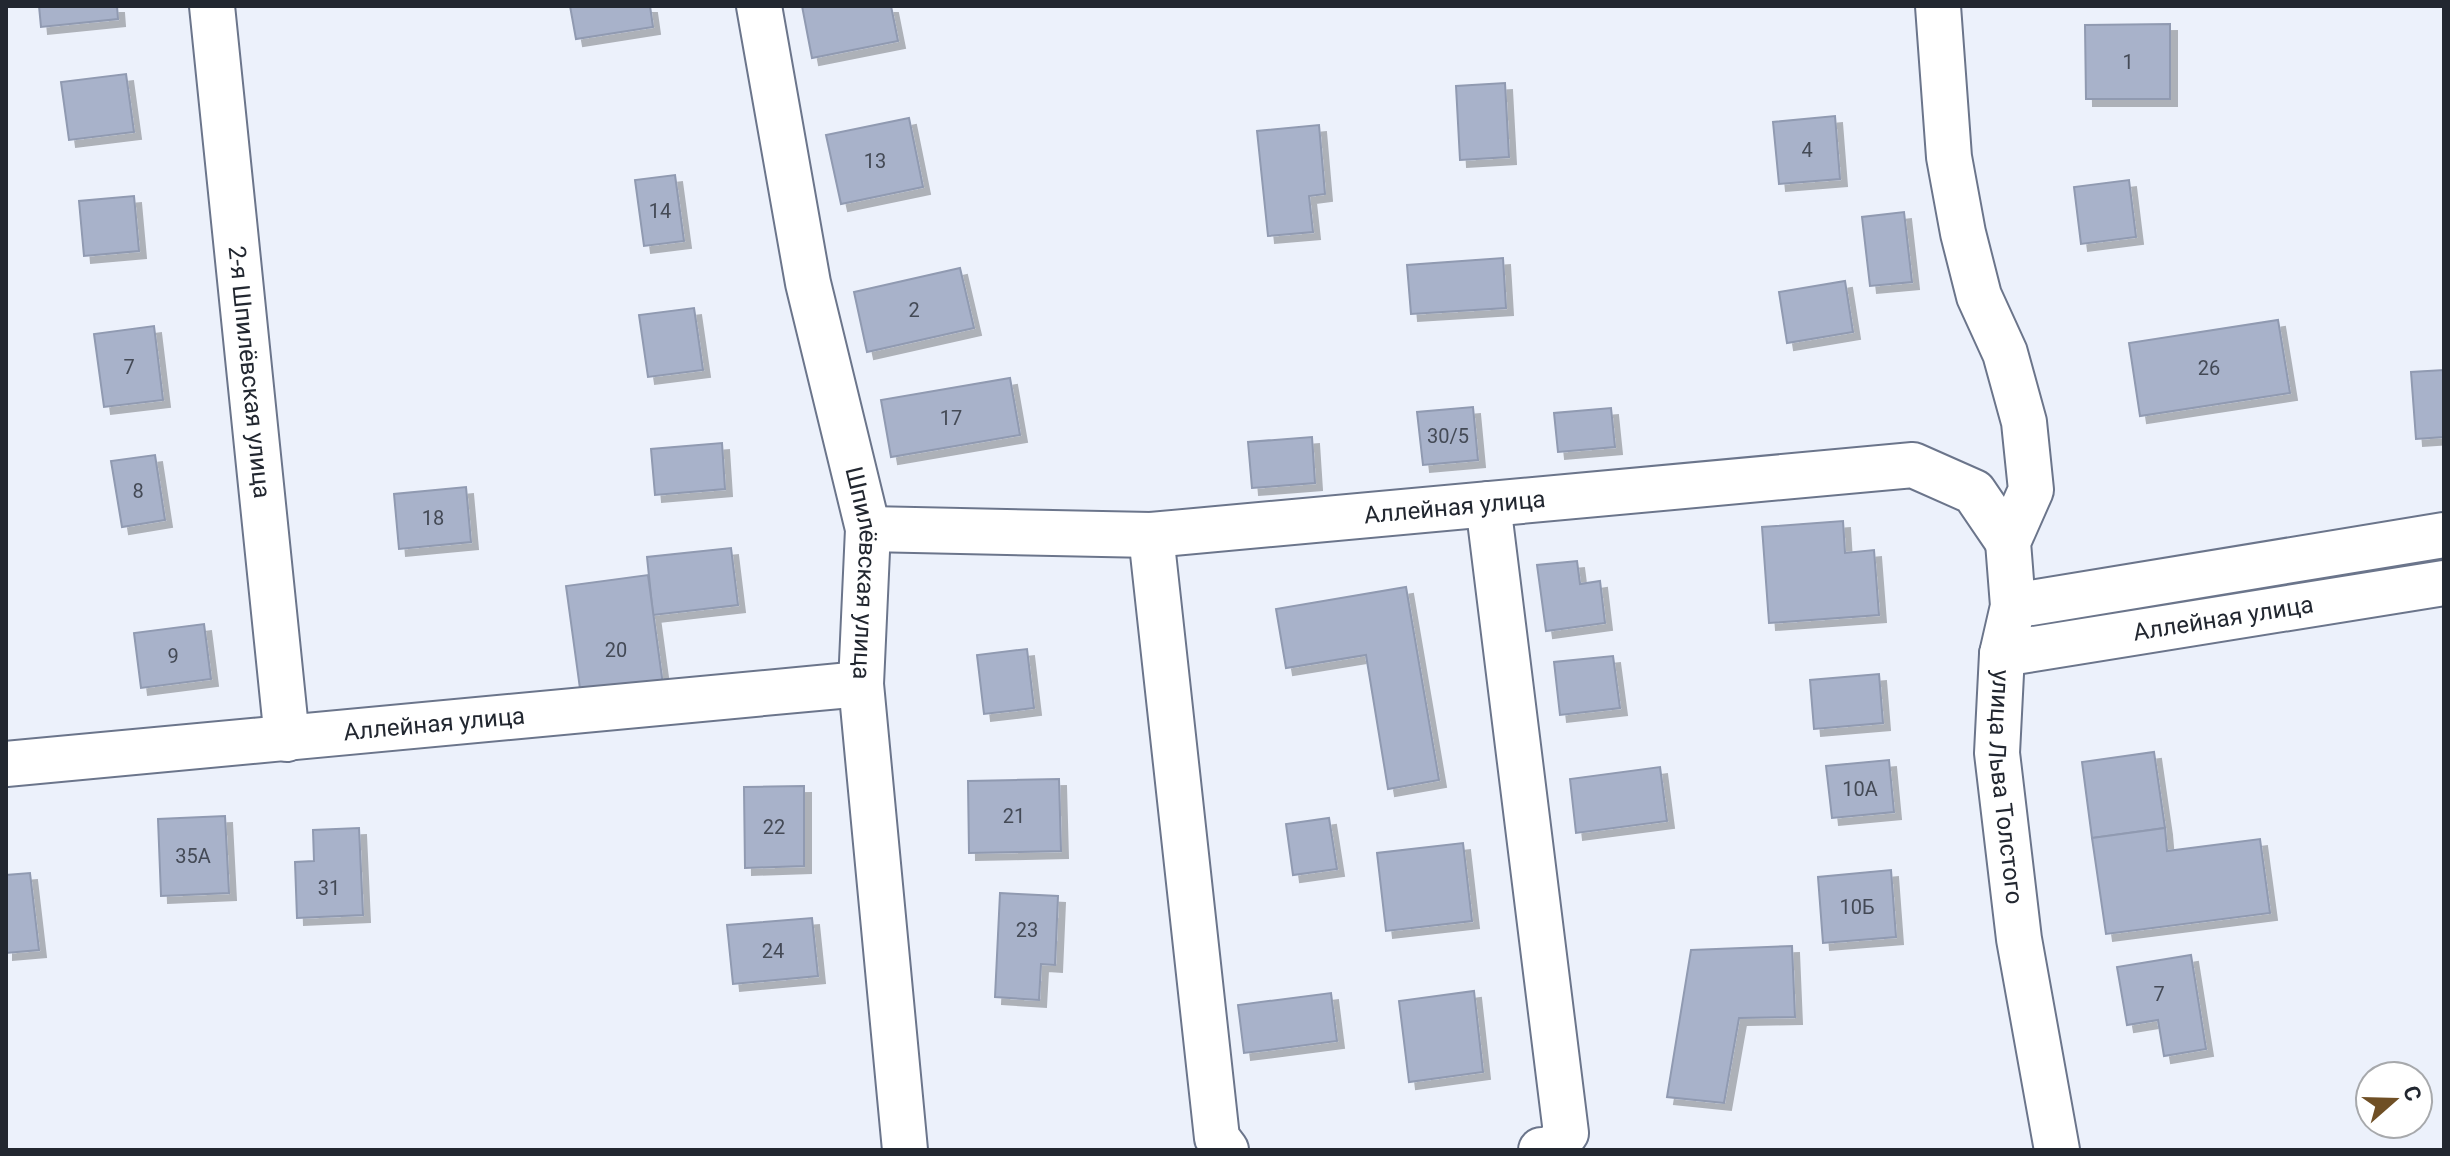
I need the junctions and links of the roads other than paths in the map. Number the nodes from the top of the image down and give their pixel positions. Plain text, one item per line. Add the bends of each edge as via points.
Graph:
1 (212, 6) edge
2 (759, 6) edge
3 (1938, 6) edge
4 (1488, 504) junction
5 (868, 529) junction
6 (1151, 535) junction
7 (2444, 535) edge
8 (2008, 542) junction
9 (2444, 583) edge
10 (2013, 606) junction
11 (2002, 654) junction
12 (861, 684) junction
13 (287, 739) junction
14 (6, 764) edge
15 (905, 1150) edge
16 (1226, 1150) edge
17 (1541, 1150) edge
18 (2057, 1150) edge

1 - 13 street, 2-я Шпилёвская улица
2 - 5 street, Шпилёвская улица via 808,283
3 - 8 street, улица Льва Толстого via 1949,157 1963,233 1979,296 2005,353 2024,422 2031,490
4 - 6 street, Аллейная улица
4 - 8 street, Аллейная улица via 1913,465 1974,492
4 - 17 street via 1566,1133 1553,1150
5 - 6 street, Аллейная улица
5 - 12 street, Шпилёвская улица
6 - 16 street via 1217,1138
7 - 10 street, Аллейная улица
8 - 10 street, улица Льва Толстого
9 - 11 street, Аллейная улица
10 - 11 street, улица Льва Толстого
11 - 18 street, улица Льва Толстого via 1997,753 2019,939
12 - 13 street, Аллейная улица
12 - 15 street, Шпилёвская улица
13 - 14 street, Аллейная улица

